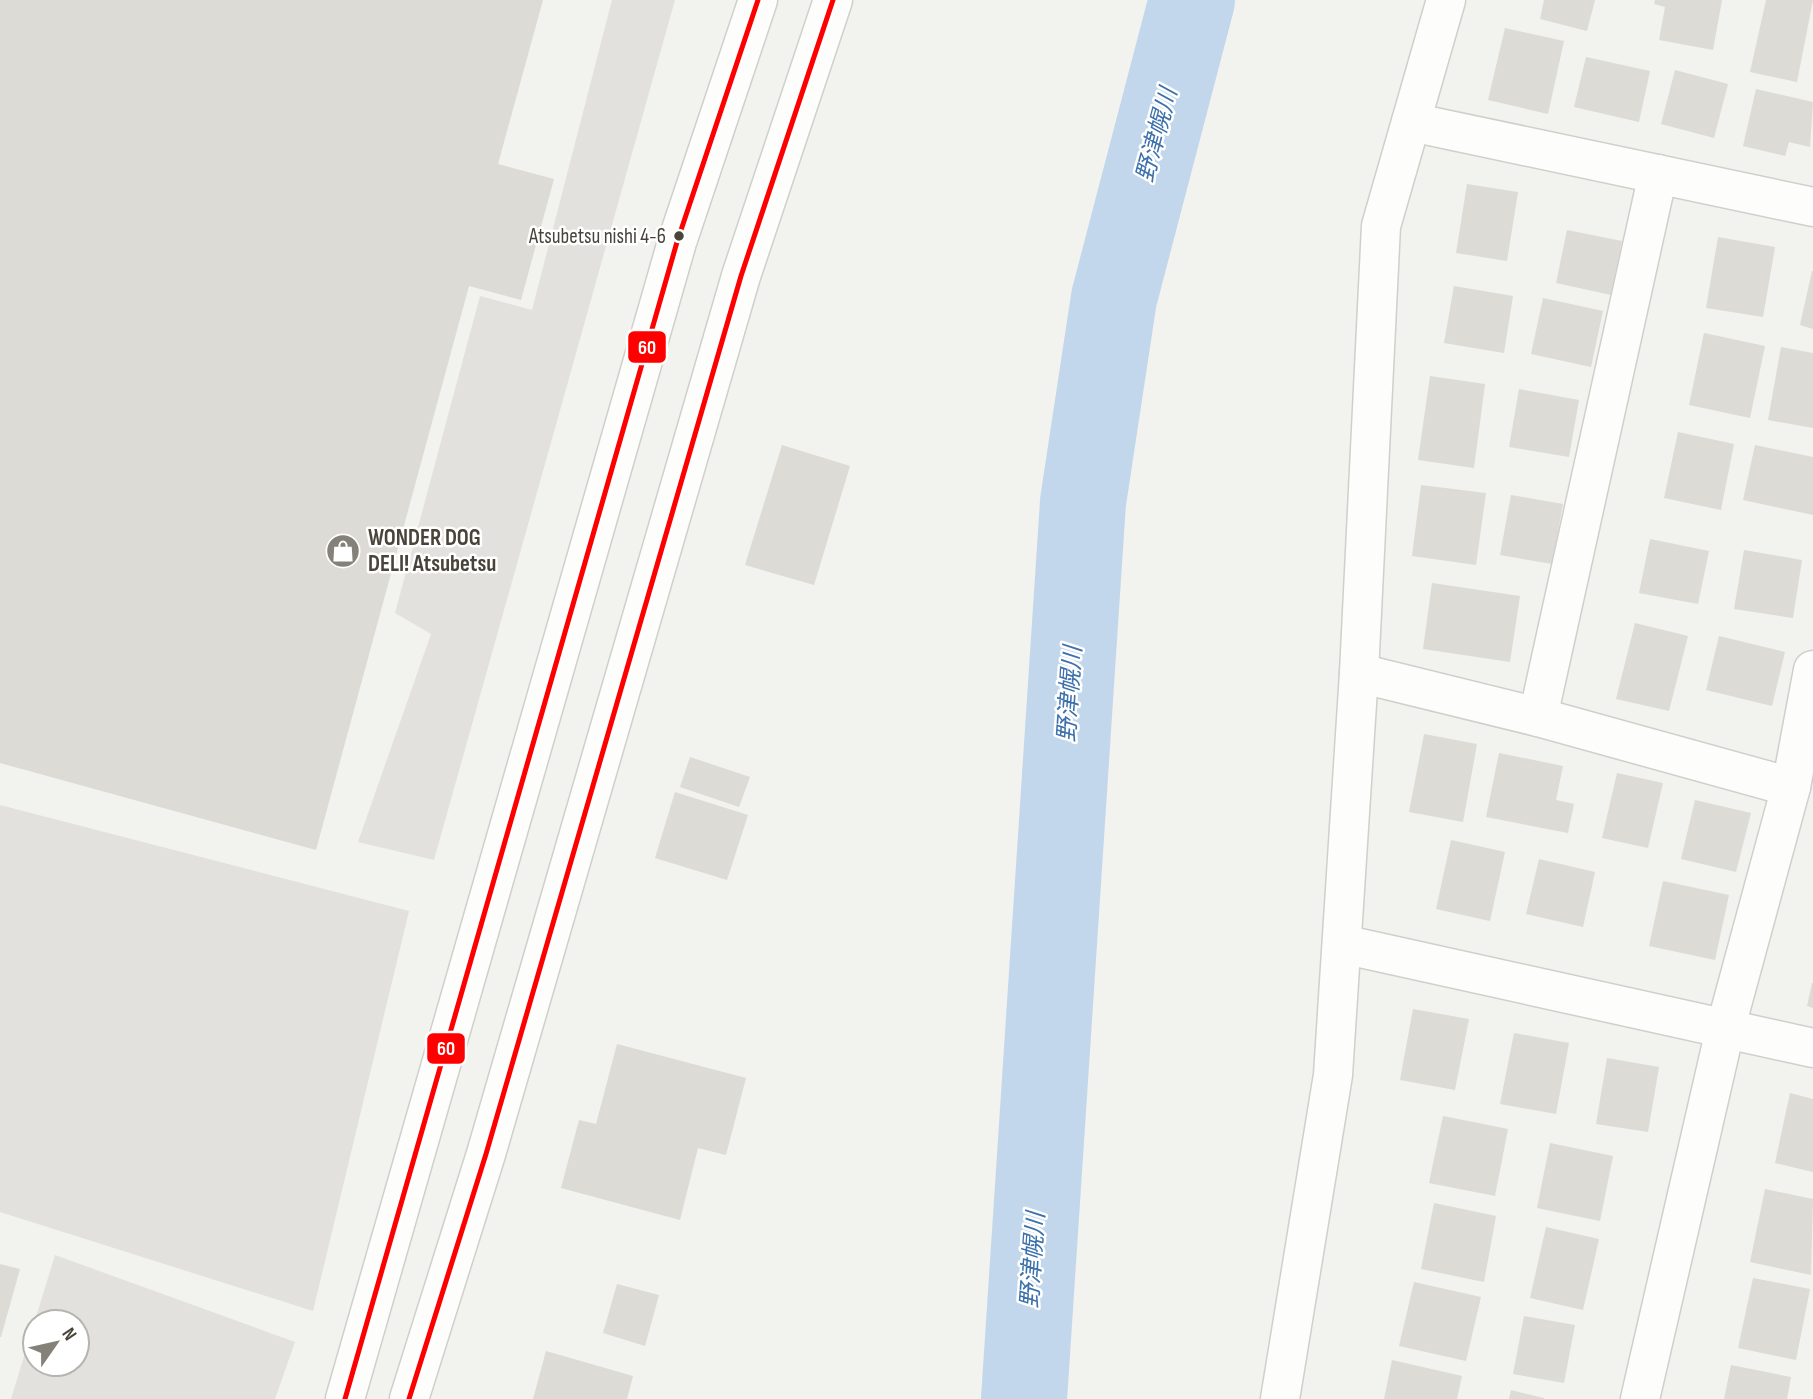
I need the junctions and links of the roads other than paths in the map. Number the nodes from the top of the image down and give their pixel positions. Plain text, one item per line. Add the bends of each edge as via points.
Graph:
1 (758, 0) edge
2 (833, 0) edge
3 (1446, 0) edge
4 (1410, 122) junction
5 (1658, 174) junction
6 (1813, 207) edge
7 (1813, 670) edge
8 (1359, 673) junction
9 (1538, 717) junction
10 (1791, 787) junction
11 (1342, 944) junction
12 (1725, 1030) junction
13 (1813, 1048) edge
14 (345, 1399) edge
15 (409, 1399) edge
16 (1280, 1399) edge
17 (1640, 1399) edge

1 - 14 street via 677,242
2 - 15 street via 740,276 486,1154
3 - 4 street
4 - 5 street
4 - 8 street via 1381,226
5 - 6 street
5 - 9 street
7 - 10 street
8 - 9 street
8 - 11 street
9 - 10 street
10 - 12 street
11 - 12 street
11 - 16 street via 1333,1075
12 - 13 street
12 - 17 street

